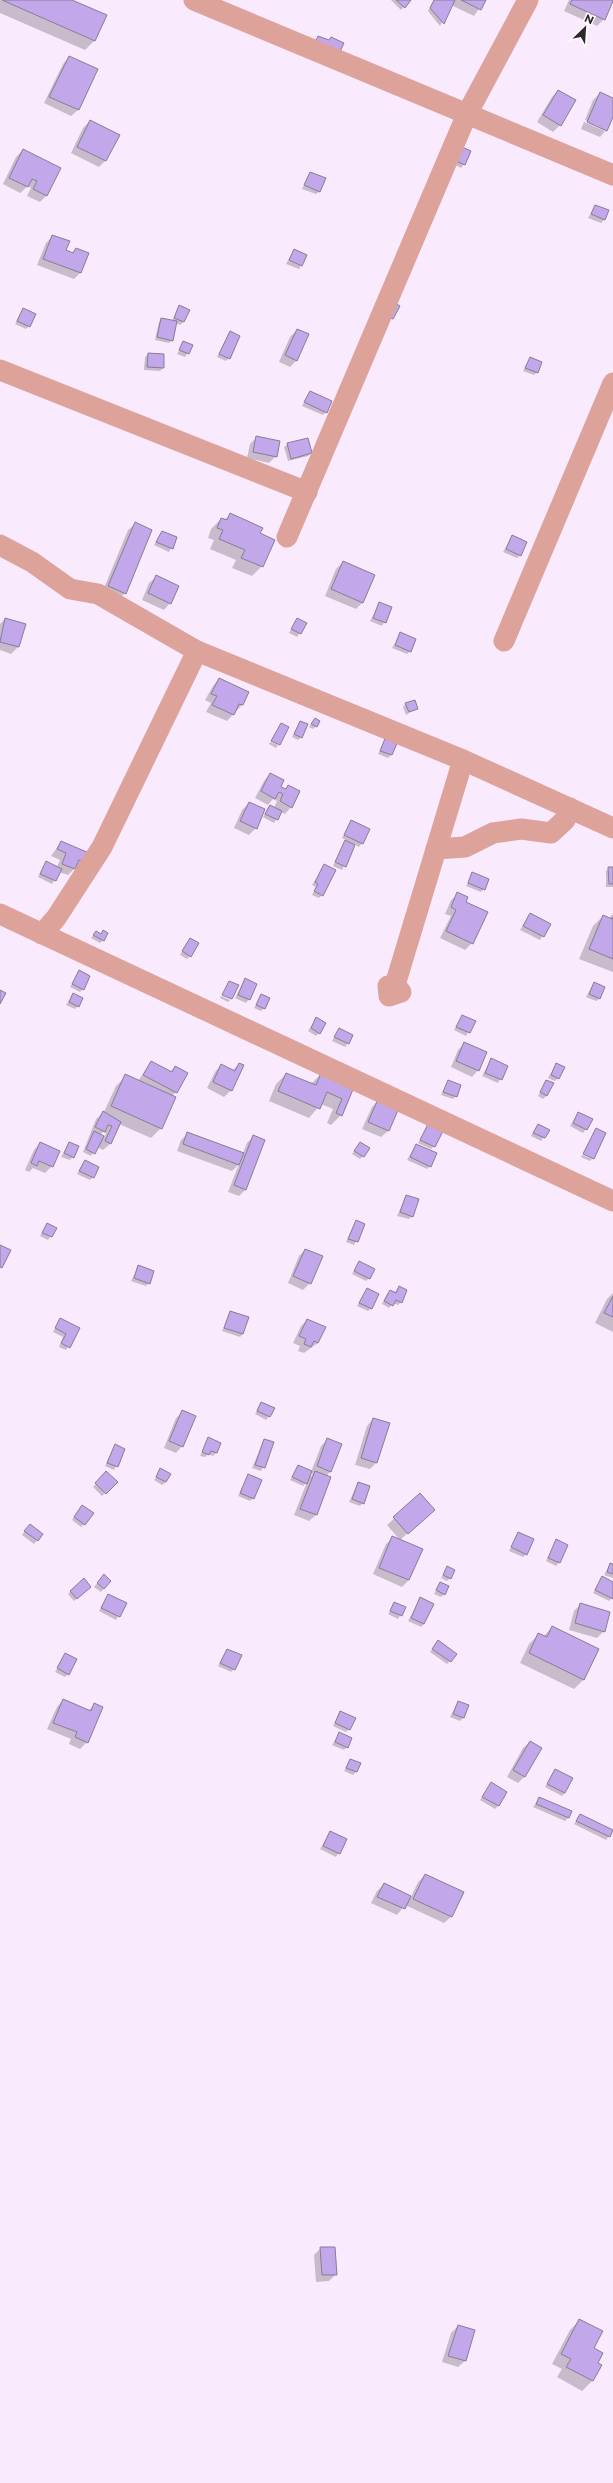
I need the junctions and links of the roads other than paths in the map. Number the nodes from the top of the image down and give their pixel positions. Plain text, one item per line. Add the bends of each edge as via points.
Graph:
1 (194, 0) edge
2 (528, 0) edge
3 (467, 114) junction
4 (613, 176) edge
5 (0, 370) edge
6 (613, 382) edge
7 (306, 492) junction
8 (287, 537) dead end
9 (0, 545) edge
10 (504, 641) dead end
11 (197, 651) junction
12 (463, 760) junction
13 (570, 808) junction
14 (613, 828) edge
15 (436, 848) junction
16 (0, 914) edge
17 (42, 934) junction
18 (395, 985) dead end
19 (613, 1201) edge

1 - 3 street
2 - 3 street
3 - 4 street
3 - 7 street
5 - 7 street
6 - 10 street
7 - 8 street
9 - 11 street via 32,562 70,589 98,594
11 - 12 street
11 - 17 street via 102,847 56,918
12 - 13 street
12 - 15 street
13 - 14 street
13 - 15 street via 565,820 551,833 521,829 493,833 465,847
15 - 18 street
16 - 17 street
17 - 19 street

